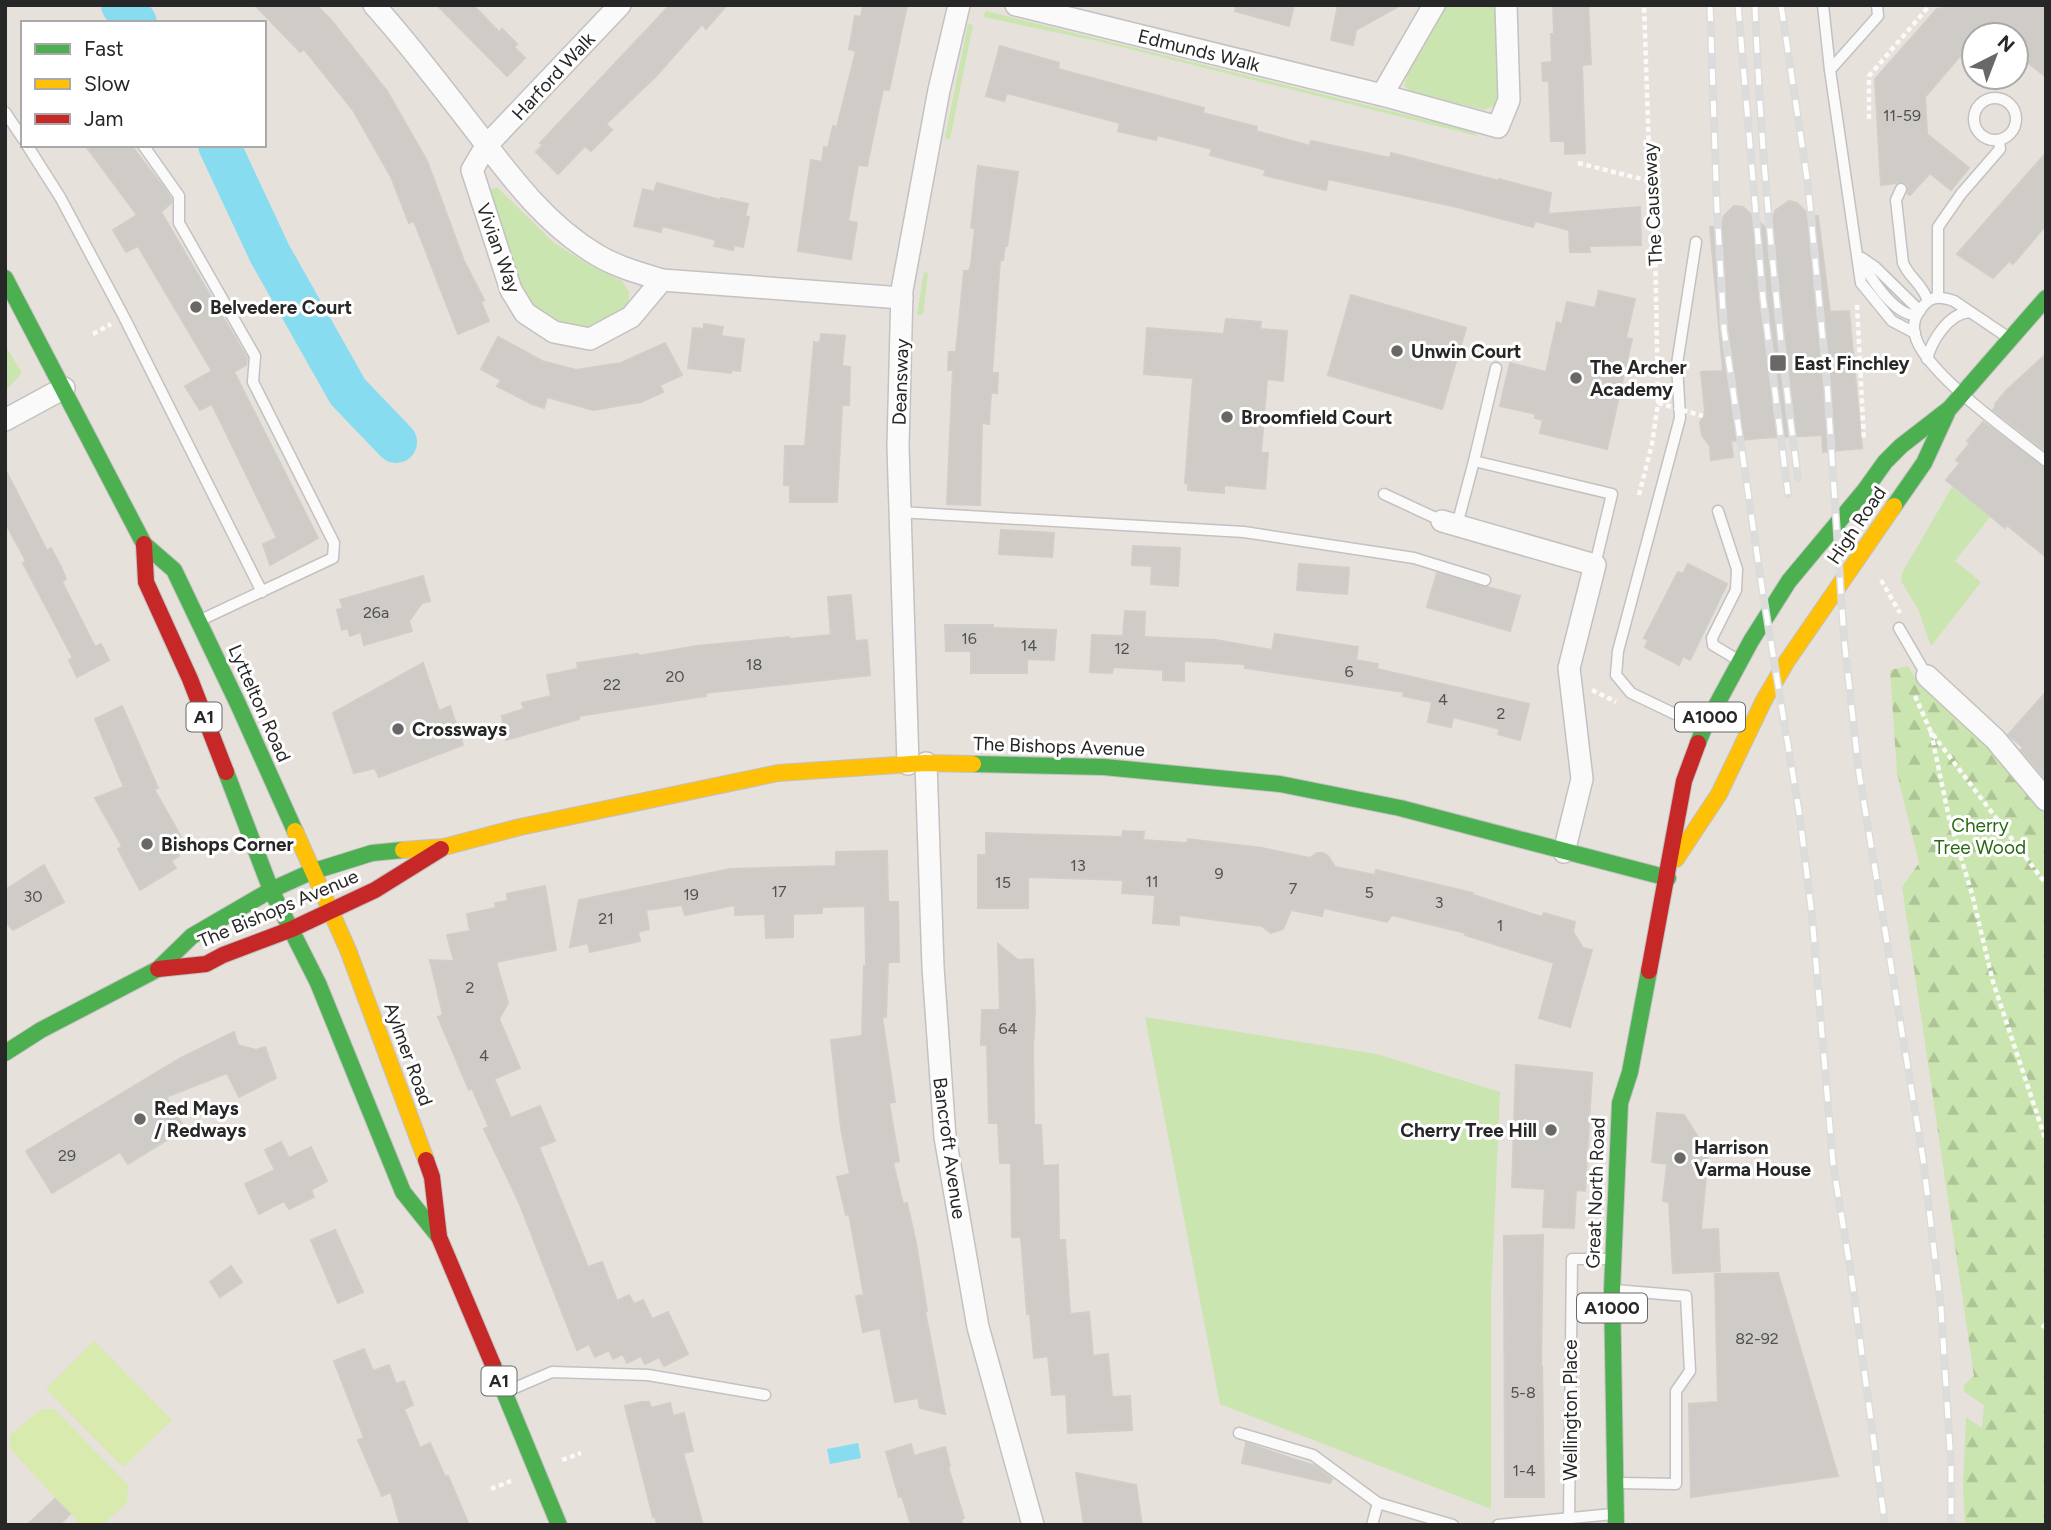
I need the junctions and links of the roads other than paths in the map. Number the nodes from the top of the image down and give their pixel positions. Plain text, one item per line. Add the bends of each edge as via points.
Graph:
1 (374, 5) edge
2 (620, 5) edge
3 (959, 5) edge
4 (1016, 5) edge
5 (1434, 5) edge
6 (1506, 5) edge
7 (1823, 5) edge
8 (1888, 5) edge
9 (1877, 10) edge
10 (1830, 70) junction
11 (1382, 95) junction
12 (5, 112) edge
13 (21, 136) edge
14 (1999, 141) junction
15 (486, 146) junction
16 (28, 147) edge
17 (144, 147) edge
18 (1901, 189) dead end
19 (1696, 242) dead end
20 (1856, 255) junction
21 (5, 278) edge
22 (662, 280) junction
23 (902, 298) junction
24 (2046, 298) edge
25 (1933, 299) junction
26 (1970, 312) junction
27 (1919, 313) junction
28 (1914, 333) junction
29 (2010, 339) junction
30 (1931, 363) junction
31 (1496, 368) dead end
32 (64, 388) junction
33 (1962, 393) junction
34 (1950, 408) junction
35 (5, 420) edge
36 (1474, 461) junction
37 (2046, 461) edge
38 (1384, 494) dead end
39 (1718, 511) dead end
40 (899, 512) junction
41 (1450, 523) junction
42 (144, 544) junction
43 (1595, 565) junction
44 (1485, 580) dead end
45 (1790, 581) joint
46 (262, 592) junction
47 (200, 621) junction
48 (1899, 628) road end
49 (1740, 661) junction
50 (1787, 661) joint
51 (1919, 682) joint
52 (1703, 728) junction
53 (917, 764) junction
54 (2046, 800) edge
55 (444, 847) junction
56 (1564, 852) junction
57 (311, 872) junction
58 (1669, 873) junction
59 (271, 890) junction
60 (321, 891) joint
61 (281, 909) joint
62 (330, 910) junction
63 (292, 929) junction
64 (158, 969) junction
65 (5, 1054) edge
66 (439, 1237) junction
67 (1614, 1259) junction
68 (1612, 1290) junction
69 (504, 1393) junction
70 (765, 1395) dead end
71 (1239, 1433) dead end
72 (1614, 1483) junction
73 (1378, 1503) junction
74 (1569, 1519) junction
75 (1615, 1519) edge
76 (559, 1525) edge
77 (1033, 1525) edge
78 (1372, 1525) edge
79 (1453, 1525) edge
80 (1498, 1525) edge

1 - 15 street, Vivian Way
2 - 15 street, Harford Walk
3 - 23 street, Deansway via 936,103
4 - 11 street, Edmunds Walk
5 - 11 street
6 - 11 street, Edmunds Walk via 1509,100 1498,127
7 - 10 lane
8 - 9 lane
9 - 10 lane
10 - 20 lane
12 - 13 lane
14 - 14 lane via 1983,138 1974,124 1977,107 1991,98 2007,102 2016,115 2013,131
14 - 25 lane via 2000,149 1938,227
15 - 22 street, Vivian Way via 514,183 564,232 607,260
15 - 22 street, Vivian Way via 472,170 511,290 525,313 554,332 590,339 631,317
16 - 46 lane via 105,281
17 - 46 lane via 179,196 179,223 255,356 253,382 334,543 333,558
18 - 25 lane via 1896,200 1903,263
19 - 52 lane via 1677,364 1680,418 1618,651 1616,675 1630,693
20 - 27 lane via 1901,311
20 - 28 lane via 1861,283 1892,321
21 - 32 main road, Lyttelton Road / A1
22 - 23 street, Vivian Way
23 - 40 street, Deansway
24 - 29 main road, High Road / A1000
25 - 26 lane via 1954,301
25 - 27 lane
26 - 29 lane
26 - 30 lane via 1956,315 1933,341
27 - 28 lane
28 - 30 lane
29 - 33 main road, High Road / A1000
30 - 33 lane
31 - 36 lane
32 - 35 street
32 - 42 main road, Lyttelton Road / A1
33 - 34 main road, High Road / A1000
33 - 37 lane
34 - 45 main road, High Road / A1000 via 1885,461
34 - 50 main road, High Road / A1000 via 1924,463
36 - 41 lane
36 - 43 lane via 1612,494
38 - 41 lane
39 - 49 lane via 1737,569 1736,590 1712,638 1713,645
40 - 44 lane via 1244,532 1414,558
40 - 53 street, Deansway
41 - 43 street
42 - 47 main road, Lyttelton Road / A1 via 174,570
42 - 59 main road, Lyttelton Road / A1 via 146,582 190,680
43 - 56 street via 1569,668 1582,779
45 - 49 main road, Great North Road / A1000
46 - 47 lane
47 - 57 main road, Lyttelton Road / A1
48 - 51 lane
49 - 52 main road, Great North Road / A1000
50 - 58 main road, Great North Road / A1000 via 1719,794
51 - 54 street via 1995,739
52 - 58 main road, Great North Road / A1000 via 1684,781
53 - 55 main road, The Bishops Avenue via 778,773
53 - 56 main road, The Bishops Avenue via 1104,766 1280,784 1399,808
53 - 77 street, Bancroft Avenue via 945,1137 978,1327
55 - 57 main road, The Bishops Avenue via 372,853
55 - 62 main road, The Bishops Avenue via 375,890
56 - 58 main road, The Bishops Avenue
57 - 59 main road, The Bishops Avenue
57 - 60 main road, Lyttelton Road / A1
58 - 67 main road, Great North Road / A1000 via 1620,1103
59 - 61 main road, Lyttelton Road / A1
59 - 64 main road, The Bishops Avenue via 192,936
60 - 62 main road, Aylmer Road / A1
61 - 63 main road, Aylmer Road / A1
62 - 63 main road, The Bishops Avenue
62 - 66 main road, Aylmer Road / A1 via 432,1178
63 - 64 main road, The Bishops Avenue via 206,964
63 - 66 main road, Aylmer Road / A1 via 403,1192
64 - 65 main road, The Bishops Avenue
66 - 69 main road, Aylmer Road / A1
67 - 68 main road, Great North Road / A1000
67 - 74 lane, Wellington Place via 1572,1259
68 - 72 main road, Great North Road / A1000
68 - 72 lane via 1686,1296 1690,1371 1676,1391 1676,1484
69 - 70 lane via 552,1372 648,1375
69 - 76 main road, Aylmer Road / A1
71 - 73 lane via 1314,1455
72 - 75 main road, Great North Road / A1000
73 - 78 lane
73 - 79 lane
74 - 75 lane
74 - 80 lane

